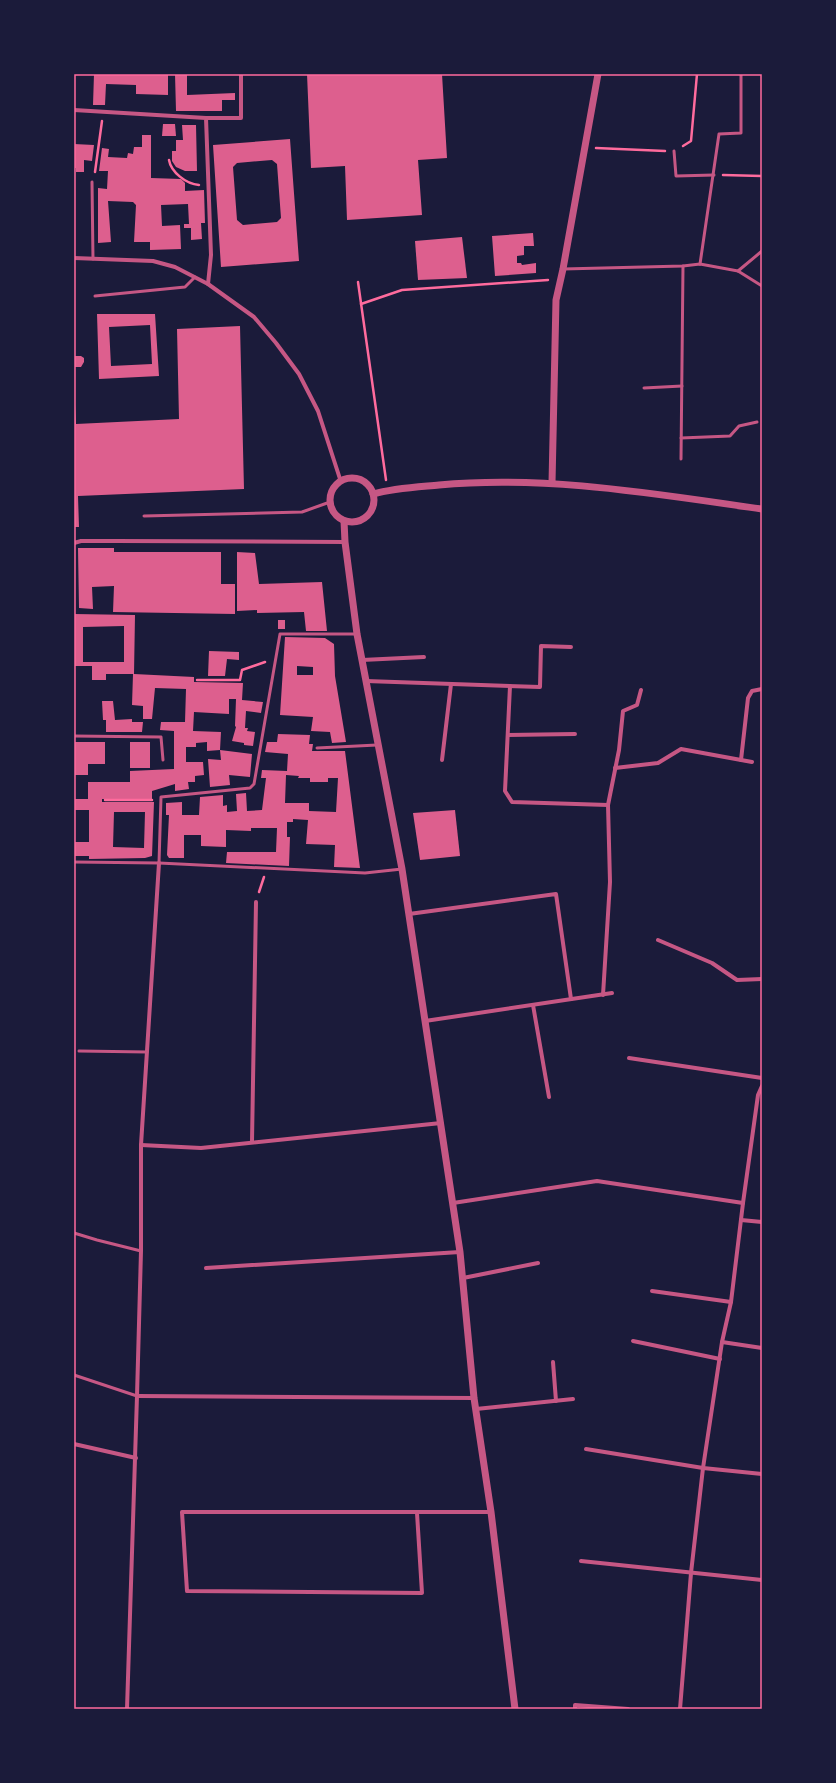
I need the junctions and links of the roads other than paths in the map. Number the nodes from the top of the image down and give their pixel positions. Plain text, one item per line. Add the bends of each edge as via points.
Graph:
1 (241, 74) edge
2 (598, 74) edge
3 (741, 74) edge
4 (74, 110) edge
5 (206, 118) junction
6 (674, 151) road end
7 (714, 175) junction
8 (92, 182) road end
9 (762, 251) edge
10 (74, 258) edge
11 (93, 259) junction
12 (700, 264) junction
13 (683, 266) junction
14 (563, 269) junction
15 (738, 271) junction
16 (195, 277) junction
17 (208, 284) junction
18 (762, 286) edge
19 (95, 296) dead end
20 (682, 386) junction
21 (644, 388) dead end
22 (757, 422) dead end
23 (681, 438) junction
24 (681, 459) dead end
25 (341, 482) junction
26 (552, 483) junction
27 (373, 494) junction
28 (330, 502) junction
29 (762, 509) edge
30 (144, 516) dead end
31 (344, 521) junction
32 (345, 542) junction
33 (74, 543) edge
34 (357, 634) junction
35 (571, 647) dead end
36 (424, 657) dead end
37 (362, 660) junction
38 (366, 681) junction
39 (451, 684) junction
40 (510, 686) junction
41 (762, 689) edge
42 (641, 690) dead end
43 (575, 734) dead end
44 (74, 736) edge
45 (508, 736) junction
46 (378, 745) junction
47 (317, 748) dead end
48 (162, 760) dead end
49 (442, 760) dead end
50 (741, 760) junction
51 (752, 762) dead end
52 (615, 768) junction
53 (608, 806) junction
54 (74, 862) edge
55 (159, 863) junction
56 (402, 869) junction
57 (256, 902) road end
58 (409, 914) junction
59 (658, 940) dead end
60 (762, 979) edge
61 (612, 993) dead end
62 (603, 995) junction
63 (572, 999) junction
64 (533, 1005) junction
65 (425, 1021) junction
66 (79, 1051) dead end
67 (147, 1052) junction
68 (629, 1058) dead end
69 (762, 1078) edge
70 (762, 1086) edge
71 (760, 1095) edge
72 (549, 1097) dead end
73 (441, 1122) junction
74 (252, 1142) junction
75 (141, 1145) junction
76 (453, 1202) junction
77 (743, 1203) junction
78 (741, 1220) junction
79 (762, 1222) edge
80 (74, 1233) edge
81 (141, 1251) junction
82 (460, 1252) junction
83 (538, 1263) dead end
84 (206, 1268) dead end
85 (463, 1278) junction
86 (652, 1291) dead end
87 (731, 1302) junction
88 (633, 1341) dead end
89 (722, 1342) junction
90 (762, 1348) edge
91 (720, 1359) junction
92 (553, 1362) dead end
93 (74, 1375) edge
94 (137, 1396) junction
95 (474, 1398) junction
96 (573, 1399) dead end
97 (556, 1401) junction
98 (476, 1409) junction
99 (74, 1444) edge
100 (586, 1449) dead end
101 (136, 1458) junction
102 (704, 1468) junction
103 (762, 1474) edge
104 (491, 1512) junction
105 (417, 1513) junction
106 (581, 1561) dead end
107 (691, 1573) junction
108 (762, 1580) edge
109 (127, 1709) edge
110 (515, 1709) edge
111 (575, 1709) edge
112 (628, 1709) edge
113 (680, 1709) edge

1 - 5 street via 241,118
2 - 14 street
3 - 7 lane via 741,133 719,134
4 - 5 street
5 - 17 street via 211,255
6 - 7 lane via 676,176
7 - 12 lane
8 - 11 lane
9 - 15 lane
10 - 11 street
11 - 16 street via 153,260
12 - 13 lane
12 - 15 lane
13 - 14 lane
13 - 20 lane
14 - 26 street via 556,300
15 - 18 lane
16 - 17 street
16 - 19 lane via 186,287
17 - 25 street via 254,317 299,374 318,411
20 - 21 lane
20 - 23 lane
22 - 23 lane via 740,426 730,436
23 - 24 lane
25 - 27 street via 356,479 369,487
25 - 28 street via 334,487
26 - 27 street via 469,482 387,490
26 - 29 street via 598,486
27 - 31 street via 372,508 364,518 358,522
28 - 30 lane via 302,512
28 - 31 street via 337,517
31 - 32 street
32 - 33 street
32 - 34 street
34 - 37 street
34 - 55 lane via 280,634 254,784 250,788 161,799
35 - 40 street via 541,646 540,687
36 - 37 street
37 - 38 street
38 - 39 street
38 - 46 street
39 - 40 street
39 - 49 street
40 - 45 street
41 - 50 street via 752,691 748,698
42 - 52 street via 637,705 623,711
43 - 45 street
44 - 48 lane via 161,737
45 - 53 street via 505,791 512,802
46 - 47 lane
46 - 56 street
50 - 51 street
50 - 52 street via 681,749 658,763
52 - 53 street
53 - 62 street via 610,882
54 - 55 lane
55 - 56 lane via 365,873
55 - 67 street
56 - 58 street
57 - 74 street
58 - 63 street via 556,894
58 - 65 street
59 - 60 street via 712,963 737,980
61 - 62 street
62 - 63 street
63 - 64 street
64 - 65 street
64 - 72 street
65 - 73 street
66 - 67 lane
67 - 75 street
68 - 69 street
70 - 71 street
71 - 77 street
73 - 74 street
73 - 76 street
74 - 75 street via 201,1148
75 - 81 street
76 - 77 street via 597,1181
76 - 82 street
77 - 78 street
78 - 79 street
78 - 87 street
80 - 81 lane
81 - 94 street
82 - 84 street
82 - 85 street
83 - 85 street
85 - 95 street
86 - 87 street
87 - 89 street
88 - 91 street
89 - 90 street
89 - 91 street
91 - 102 street
92 - 97 street
93 - 94 lane
94 - 95 street
94 - 101 street
95 - 98 street
96 - 97 street
97 - 98 street
98 - 104 street
99 - 101 street
100 - 102 street
101 - 109 street
102 - 103 street
102 - 107 street
104 - 105 street
104 - 110 street
105 - 105 street via 182,1512 187,1591 422,1593
106 - 107 street
107 - 108 street
107 - 113 street
111 - 112 street via 575,1705

